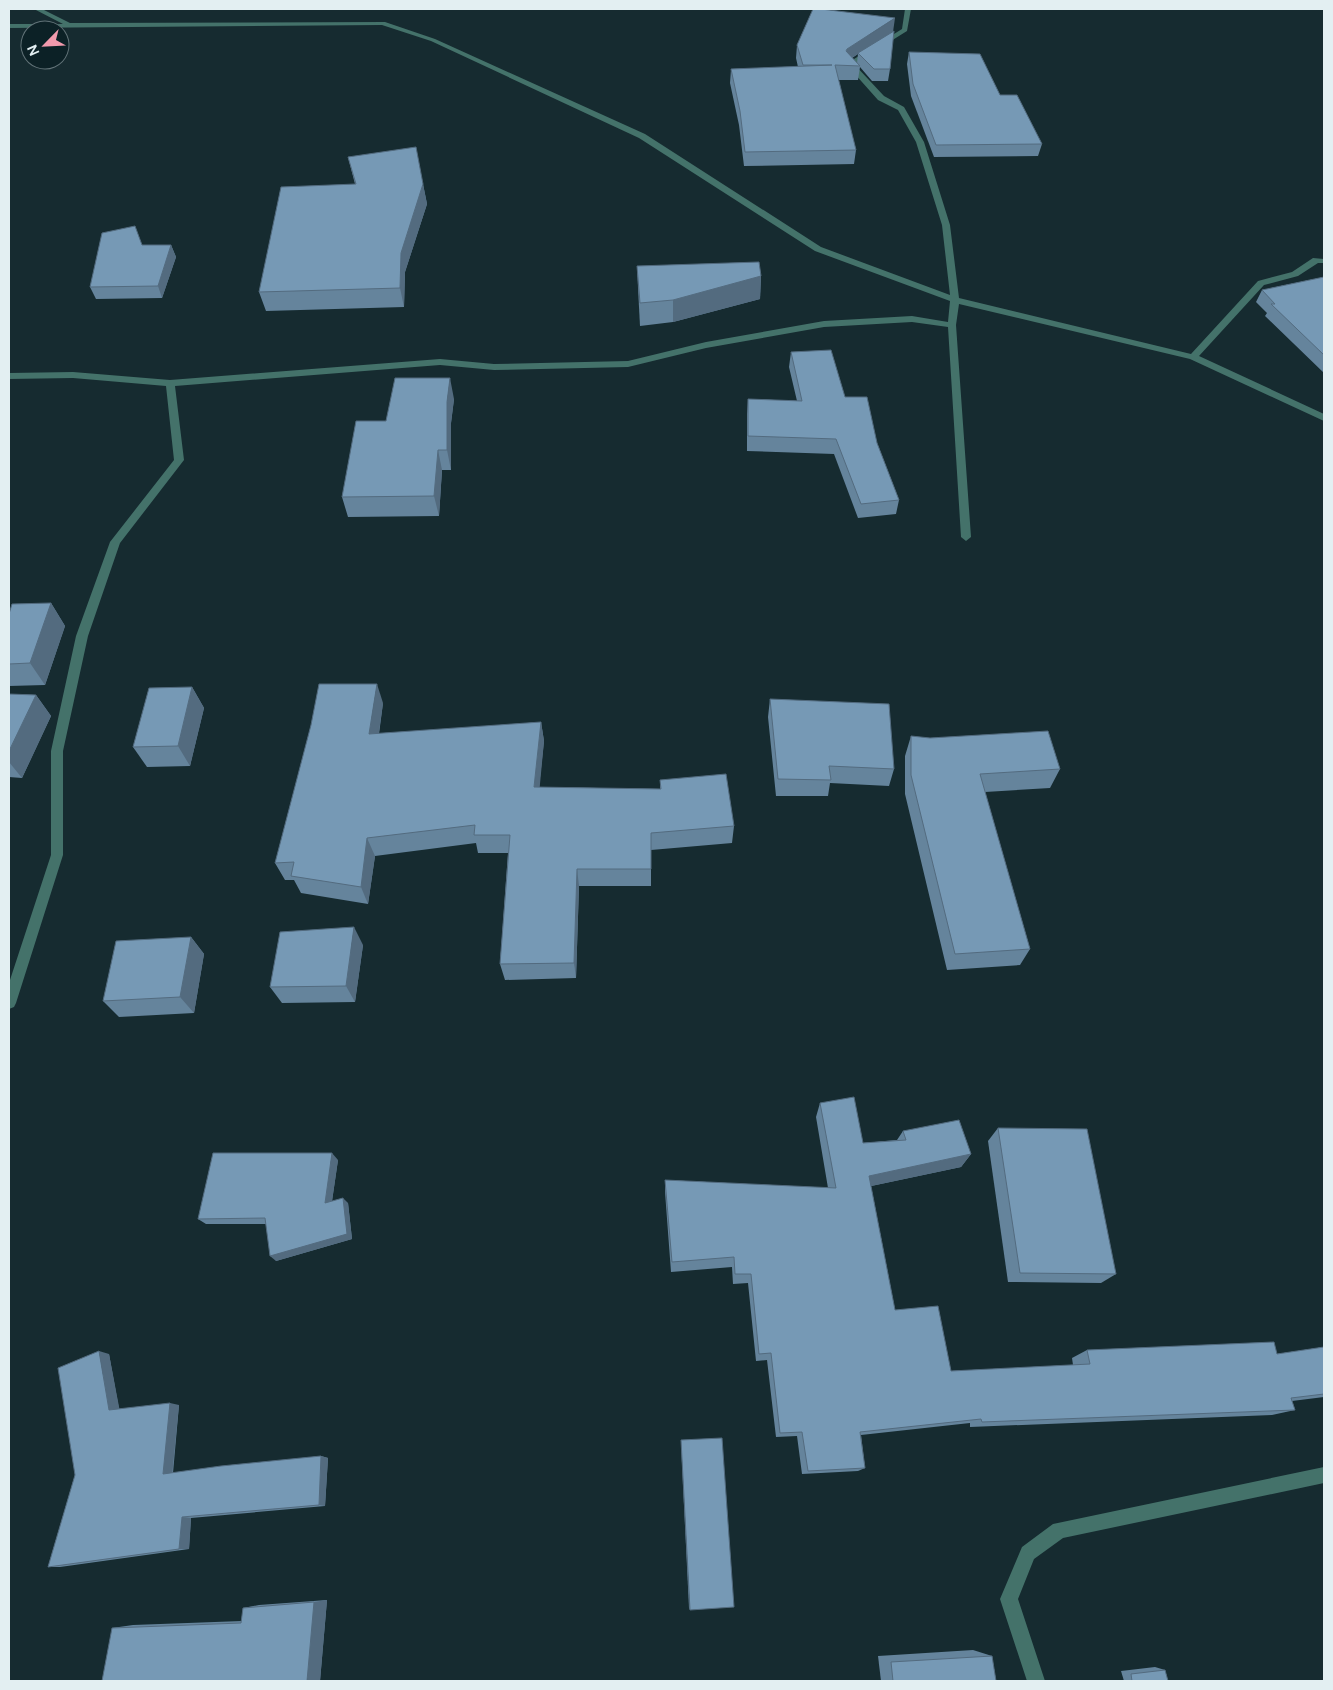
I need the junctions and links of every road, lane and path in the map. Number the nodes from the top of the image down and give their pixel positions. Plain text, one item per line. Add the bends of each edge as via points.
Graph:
1 (37, 9) edge
2 (908, 9) edge
3 (72, 25) junction
4 (9, 26) edge
5 (1324, 261) edge
6 (955, 300) junction
7 (952, 325) junction
8 (1194, 356) junction
9 (9, 376) edge
10 (170, 383) junction
11 (1324, 418) edge
12 (966, 537) dead end
13 (9, 1004) edge
14 (1324, 1475) edge
15 (1036, 1681) edge

1 - 3 street
2 - 6 street via 905,30 850,64 881,98 901,109 920,142 946,225
3 - 4 street
3 - 6 street via 383,23 433,40 642,136 818,249
5 - 8 street via 1316,260 1295,274 1261,283
6 - 7 street
6 - 8 street
7 - 10 street via 912,319 824,324 706,345 628,364 504,367 440,362
7 - 12 street
8 - 11 street
9 - 10 street via 73,376
10 - 13 street via 179,460 115,542 82,636 57,751 57,855
14 - 15 street via 1059,1530 1028,1553 1009,1599

